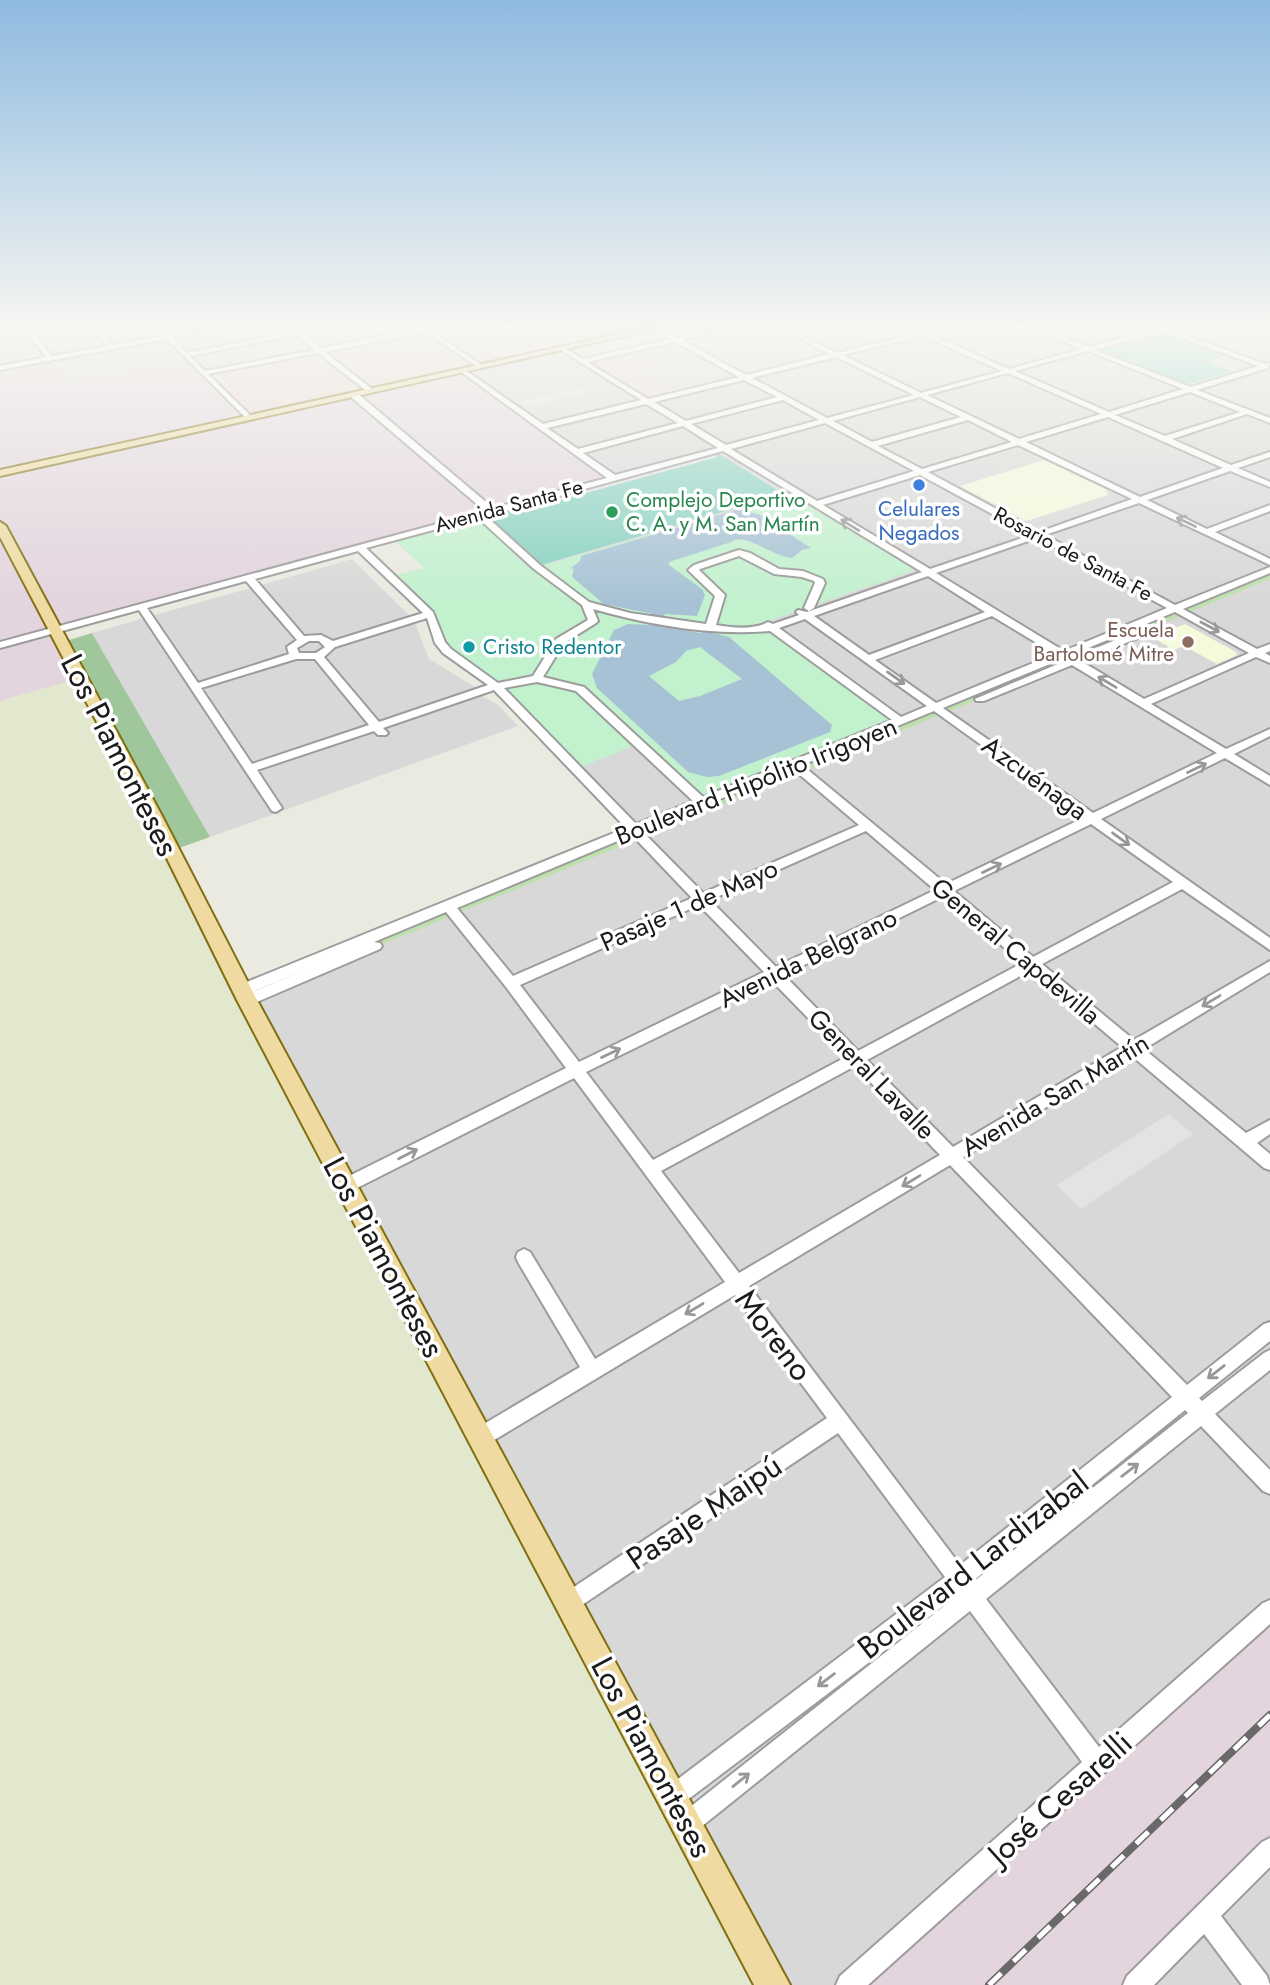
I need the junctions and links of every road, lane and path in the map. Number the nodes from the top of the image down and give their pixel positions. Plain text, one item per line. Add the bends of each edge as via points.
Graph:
1 (236, 421) edge
2 (384, 421) edge
3 (532, 421) edge
4 (567, 421) edge
5 (680, 421) edge
6 (693, 421) edge
7 (825, 421) joint
8 (959, 421) edge
9 (974, 421) edge
10 (1088, 421) edge
11 (1124, 421) edge
12 (1221, 421) edge
13 (684, 423) junction
14 (541, 427) junction
15 (1165, 439) junction
16 (1019, 442) junction
17 (871, 445) junction
18 (1270, 447) edge
19 (723, 448) junction
20 (576, 452) junction
21 (1270, 454) edge
22 (1227, 466) junction
23 (920, 472) junction
24 (0, 473) edge
25 (613, 478) junction
26 (1270, 485) edge
27 (1136, 498) junction
28 (816, 504) junction
29 (1270, 508) edge
30 (491, 511) junction
31 (479, 514) junction
32 (0, 526) edge
33 (1207, 532) junction
34 (1035, 533) junction
35 (359, 547) junction
36 (1270, 562) edge
37 (1270, 570) edge
38 (925, 571) junction
39 (248, 577) junction
40 (1270, 579) edge
41 (586, 604) junction
42 (141, 606) junction
43 (1180, 611) junction
44 (427, 612) junction
45 (805, 612) junction
46 (993, 612) junction
47 (629, 616) junction
48 (593, 621) junction
49 (710, 625) junction
50 (767, 625) junction
51 (55, 630) junction
52 (302, 639) junction
53 (328, 642) junction
54 (0, 645) edge
55 (1270, 647) edge
56 (293, 652) junction
57 (1257, 653) junction
58 (318, 656) junction
59 (1066, 658) junction
60 (868, 659) junction
61 (1270, 660) edge
62 (537, 680) junction
63 (193, 684) junction
64 (500, 690) junction
65 (1142, 704) junction
66 (941, 709) junction
67 (901, 722) junction
68 (379, 730) junction
69 (1270, 732) edge
70 (1226, 754) junction
71 (798, 768) junction
72 (252, 773) junction
73 (1270, 781) edge
74 (702, 803) junction
75 (276, 808) dead end
76 (1092, 819) junction
77 (867, 826) junction
78 (638, 833) junction
79 (1181, 883) junction
80 (945, 892) junction
81 (701, 899) junction
82 (451, 910) junction
83 (1270, 945) edge
84 (1030, 964) junction
85 (1270, 966) edge
86 (775, 973) junction
87 (511, 983) junction
88 (244, 995) junction
89 (1132, 1048) junction
90 (856, 1057) junction
91 (576, 1070) junction
92 (1270, 1126) edge
93 (1245, 1142) junction
94 (951, 1157) junction
95 (1270, 1163) edge
96 (651, 1168) junction
97 (347, 1185) junction
98 (524, 1258) dead end
99 (736, 1284) junction
100 (1270, 1330) edge
101 (1270, 1359) edge
102 (592, 1370) junction
103 (1186, 1396) junction
104 (1203, 1413) junction
105 (839, 1421) junction
106 (480, 1438) junction
107 (1270, 1484) edge
108 (965, 1587) junction
109 (569, 1602) junction
110 (1270, 1610) edge
111 (1098, 1765) junction
112 (674, 1796) junction
113 (688, 1823) junction
114 (1270, 1850) edge
115 (1205, 1915) junction
116 (774, 1985) edge
117 (849, 1985) edge
118 (1136, 1985) edge
119 (1258, 1985) edge

1 - 24 main road
2 - 30 street
3 - 14 street
4 - 14 street
5 - 13 street
6 - 13 street
7 - 17 street, Rosario de Santa Fe
7 - 19 street, Avenida Santa Fe
8 - 17 street
9 - 16 street
10 - 16 street
11 - 15 street
12 - 15 street
13 - 19 street
13 - 20 street
14 - 20 street
15 - 22 street
16 - 23 street
16 - 27 street
17 - 23 street, Rosario de Santa Fe
18 - 22 street
19 - 25 street, Avenida Santa Fe
19 - 28 street
20 - 25 street
21 - 22 street
22 - 26 street
22 - 27 street
23 - 28 street
23 - 34 street, Rosario de Santa Fe
25 - 30 street, Avenida Santa Fe
33 -> 27 street
27 - 34 street
38 -> 28 street
29 - 33 street
30 - 31 street, Avenida Santa Fe
31 - 35 street, Avenida Santa Fe
31 - 41 street
32 - 51 main road, Los Piamonteses
33 - 36 street
34 - 38 street
34 - 43 street, Rosario de Santa Fe
35 - 39 street, Avenida Santa Fe
35 - 44 street, General Lavalle
37 - 43 street, Boulevard Hipólito Irigoyen
38 - 45 street
38 - 46 street
39 - 42 street, Avenida Santa Fe
39 - 52 street
40 - 43 street, Boulevard Hipólito Irigoyen
41 - 47 street
41 - 48 street
42 - 51 street, Avenida Santa Fe
42 - 63 street
43 -> 57 street, Rosario de Santa Fe
43 - 59 street, Boulevard Hipólito Irigoyen
44 - 53 street
44 - 64 street, General Lavalle via 447,651
45 - 49 street via 818,579 777,572 739,553 694,570 720,595
45 - 50 street
45 - 60 street, Azcuénaga
46 - 59 street
46 - 60 street
47 - 48 street
47 - 49 street
48 - 62 street via 560,641
49 - 50 street via 737,631
50 - 67 street
51 - 54 street, Avenida Santa Fe
51 - 88 main road, Los Piamonteses
52 - 53 street
52 - 56 street via 294,644
53 - 58 street via 327,651
55 - 57 street
56 - 58 street
56 - 63 street
57 - 61 street, Rosario de Santa Fe
57 - 65 street
58 - 68 street
65 -> 59 street
59 - 66 street, Boulevard Hipólito Irigoyen
60 -> 66 street, Azcuénaga
62 - 64 street
62 - 74 street via 580,689
63 - 72 street
64 - 68 street
64 - 78 street, General Lavalle
65 - 70 street
66 - 67 street, Boulevard Hipólito Irigoyen
66 - 71 street, Boulevard Hipólito Irigoyen
66 - 76 street, Azcuénaga
67 - 71 street, Boulevard Hipólito Irigoyen
68 - 72 street
69 - 70 street, Avenida Belgrano
70 - 73 street
76 -> 70 street, Avenida Belgrano
71 - 74 street, Boulevard Hipólito Irigoyen
71 - 77 street, General Capdevilla
71 - 78 street, Boulevard Hipólito Irigoyen
72 - 75 street
74 - 78 street, Boulevard Hipólito Irigoyen
76 -> 79 street, Azcuénaga
80 -> 76 street, Avenida Belgrano
77 - 80 street, General Capdevilla
77 - 81 street, Pasaje 1 de Mayo
78 - 81 street, General Lavalle
78 - 82 street, Boulevard Hipólito Irigoyen
79 - 83 street, Azcuénaga
79 - 84 street
80 - 84 street, General Capdevilla
80 - 86 street, Avenida Belgrano
81 - 86 street, General Lavalle
81 - 87 street, Pasaje 1 de Mayo
82 - 87 street, Moreno
82 - 88 street, Boulevard Hipólito Irigoyen
84 - 89 street, General Capdevilla
84 - 90 street
85 -> 89 street, Avenida San Martín
86 - 90 street, General Lavalle
91 -> 86 street, Avenida Belgrano
87 - 91 street, Moreno
88 - 97 main road, Los Piamonteses
89 - 93 street, General Capdevilla
89 - 94 street, Avenida San Martín
90 - 94 street, General Lavalle
90 - 96 street
91 - 96 street, Moreno
97 -> 91 street, Avenida Belgrano
92 - 93 street
93 - 95 street, General Capdevilla
94 -> 99 street, Avenida San Martín
94 - 103 street, General Lavalle
96 - 99 street, Moreno
97 - 106 main road, Los Piamonteses
98 - 102 street
99 -> 102 street, Avenida San Martín
99 - 105 street, Moreno
100 -> 103 street, Boulevard Lardizabal
101 - 104 street, Boulevard Lardizabal
102 - 106 street, Avenida San Martín
103 - 104 street, General Lavalle
103 - 108 street, Boulevard Lardizabal
104 - 107 street, General Lavalle
108 -> 104 street, Boulevard Lardizabal
105 - 108 street, Moreno
105 - 109 street, Pasaje Maipú
106 - 109 main road, Los Piamonteses
108 - 111 street, Moreno
108 -> 112 street, Boulevard Lardizabal
113 -> 108 street, Boulevard Lardizabal
109 - 112 main road, Los Piamonteses
110 - 111 street, José Cesarelli
111 - 117 street, José Cesarelli
112 - 113 main road, Los Piamonteses
113 - 116 main road, Los Piamonteses
114 - 115 street
115 - 118 street
115 - 119 street

